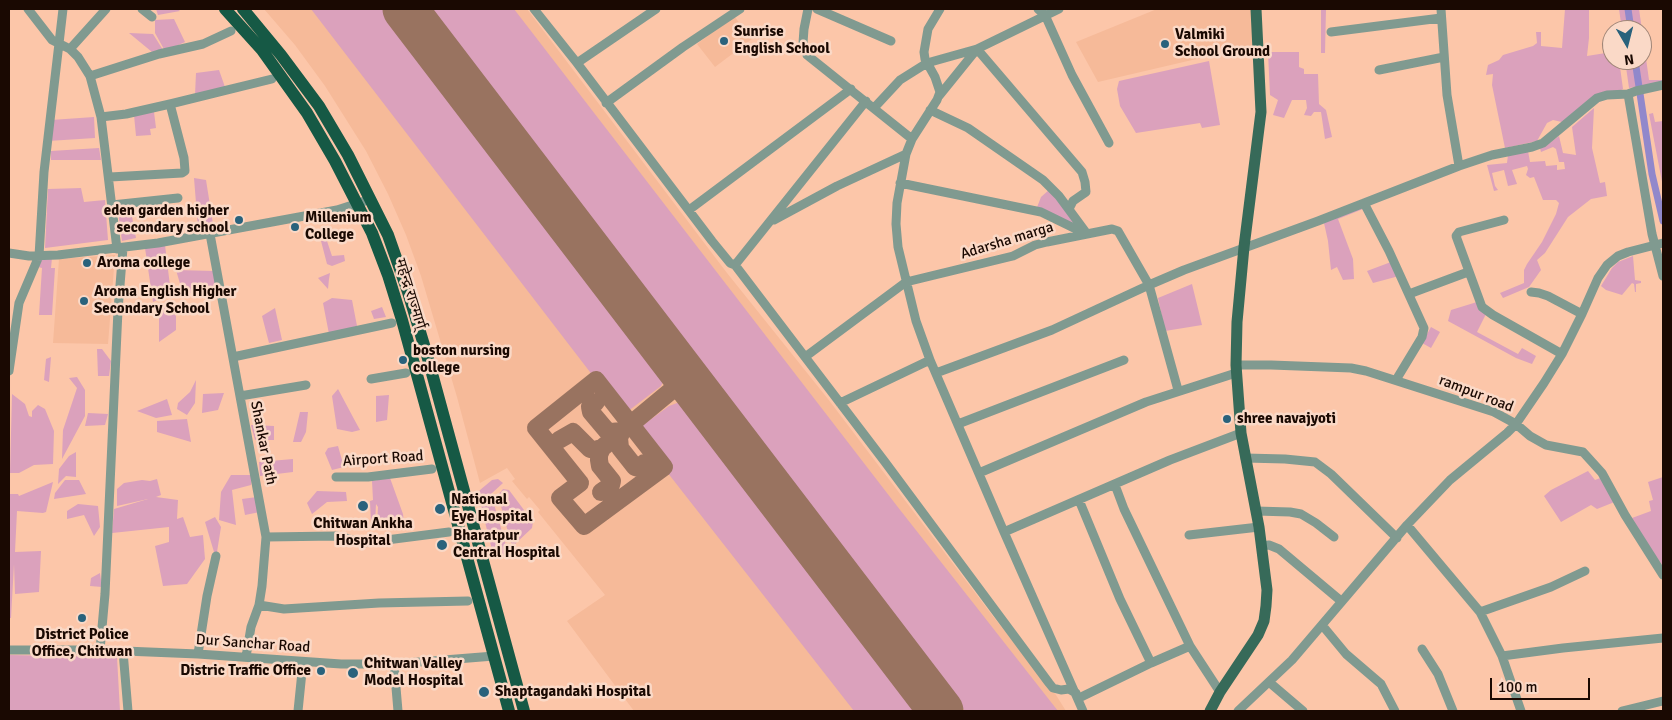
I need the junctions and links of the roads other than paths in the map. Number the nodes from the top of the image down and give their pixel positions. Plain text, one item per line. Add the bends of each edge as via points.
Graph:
1 (28, 9) edge
2 (63, 9) edge
3 (106, 9) edge
4 (142, 9) edge
5 (225, 9) edge
6 (243, 9) edge
7 (534, 9) edge
8 (656, 9) edge
9 (740, 9) edge
10 (808, 9) edge
11 (817, 9) edge
12 (940, 9) edge
13 (1059, 9) edge
14 (1256, 9) edge
15 (1041, 12) edge
16 (1441, 13) edge
17 (152, 17) dead end
18 (231, 31) dead end
19 (1331, 32) dead end
20 (891, 41) dead end
21 (59, 44) junction
22 (977, 48) junction
23 (70, 49) junction
24 (1444, 57) junction
25 (577, 63) junction
26 (927, 63) junction
27 (1379, 70) dead end
28 (90, 76) junction
29 (272, 79) dead end
30 (1663, 85) edge
31 (850, 89) junction
32 (1636, 92) junction
33 (938, 96) junction
34 (866, 101) junction
35 (606, 102) junction
36 (170, 104) junction
37 (874, 108) junction
38 (930, 110) junction
39 (101, 117) junction
40 (912, 139) junction
41 (1109, 142) dead end
42 (906, 154) junction
43 (1459, 166) junction
44 (110, 177) junction
45 (900, 183) junction
46 (178, 198) dead end
47 (371, 199) junction
48 (1364, 203) junction
49 (358, 204) junction
50 (112, 205) junction
51 (1069, 209) junction
52 (689, 210) junction
53 (1504, 220) dead end
54 (770, 222) junction
55 (210, 234) junction
56 (1087, 234) junction
57 (1659, 244) edge
58 (120, 248) junction
59 (1244, 248) junction
60 (9, 253) edge
61 (39, 256) junction
62 (735, 265) junction
63 (1468, 272) junction
64 (1663, 276) edge
65 (906, 282) junction
66 (1149, 285) junction
67 (1532, 292) dead end
68 (1410, 294) junction
69 (1582, 314) junction
70 (392, 323) dead end
71 (1562, 354) junction
72 (233, 357) junction
73 (805, 357) junction
74 (930, 360) junction
75 (1124, 360) dead end
76 (1236, 369) junction
77 (9, 371) edge
78 (406, 373) dead end
79 (936, 374) junction
80 (371, 379) dead end
81 (1396, 380) junction
82 (306, 386) dead end
83 (1178, 390) junction
84 (240, 396) junction
85 (840, 403) junction
86 (958, 424) junction
87 (1516, 424) junction
88 (1241, 433) junction
89 (1245, 458) junction
90 (432, 469) dead end
91 (979, 473) junction
92 (336, 477) dead end
93 (1115, 485) junction
94 (1080, 500) junction
95 (1256, 512) junction
96 (1407, 525) junction
97 (1259, 527) junction
98 (449, 532) dead end
99 (1004, 532) junction
100 (1189, 536) dead end
101 (266, 537) junction
102 (1334, 538) dead end
103 (1396, 538) junction
104 (1261, 546) junction
105 (216, 556) dead end
106 (1585, 571) dead end
107 (1663, 575) edge
108 (468, 601) dead end
109 (1341, 601) junction
110 (259, 605) junction
111 (1480, 612) junction
112 (1322, 625) junction
113 (1663, 638) edge
114 (1190, 646) junction
115 (1422, 649) dead end
116 (9, 650) edge
117 (100, 650) junction
118 (123, 651) junction
119 (198, 654) junction
120 (494, 656) junction
121 (1502, 656) junction
122 (246, 657) junction
123 (303, 662) junction
124 (1152, 663) junction
125 (394, 664) junction
126 (1269, 682) junction
127 (1220, 692) junction
128 (1078, 696) junction
129 (1663, 701) edge
130 (128, 711) edge
131 (298, 711) edge
132 (398, 711) edge
133 (509, 711) edge
134 (524, 711) edge
135 (1084, 711) edge
136 (1210, 711) edge
137 (1238, 711) edge
138 (1303, 711) edge
139 (1395, 711) edge
140 (1453, 711) edge
141 (1521, 711) edge
142 (1622, 711) edge

1 - 21 street via 52,40
2 - 21 street
3 - 23 street
4 - 17 street
5 - 49 highway, महेन्द्र राज्मार्ग् via 267,57 307,114
6 - 47 highway, महेन्द्र राज्मार्ग् via 308,90
7 - 25 street
8 - 25 street
9 - 35 street
10 - 31 street via 803,43 807,55
11 - 20 street
12 - 26 street via 927,34 924,52
13 - 15 street
14 - 59 main road via 1261,112
15 - 22 street
15 - 41 street
16 - 19 street
16 - 24 street
18 - 28 street via 203,44
21 - 23 street
21 - 61 street via 44,172
22 - 26 street
22 - 33 street
22 - 51 street via 1082,172 1086,192 1073,201
23 - 28 street
24 - 27 street
24 - 43 street
25 - 35 street
26 - 33 street via 939,86
26 - 37 street via 900,80
28 - 39 street
29 - 36 street
30 - 32 street
31 - 34 street
31 - 52 street
32 - 43 street via 1597,98 1543,143
32 - 57 street via 1630,110
33 - 38 street
34 - 37 street
34 - 54 street
35 - 52 street
36 - 39 street
36 - 44 street via 185,171
37 - 40 street
38 - 40 street
38 - 51 street via 968,128 1043,180
39 - 44 street
40 - 42 street
42 - 45 street
42 - 54 street
43 - 48 street
44 - 50 street
45 - 56 street via 1041,212
45 - 65 street via 896,224
46 - 50 street
47 - 49 street
47 - 134 highway, महेन्द्र राज्मार्ग् via 408,292
48 - 59 street
48 - 68 street
49 - 55 street
49 - 120 highway, महेन्द्र राज्मार्ग् via 388,275 402,320
50 - 58 street
51 - 56 street
52 - 62 street via 730,263
53 - 63 street via 1459,232 1456,236
54 - 62 street
55 - 58 street
55 - 72 street, Shankar Path
56 - 65 street, Adarsha marga via 1041,243 1013,256
56 - 66 street, Adarsha marga via 1112,229 1118,231
57 - 64 street
57 - 69 street via 1618,256 1607,265
58 - 61 street
58 - 117 street
59 - 66 street
59 - 76 main road
60 - 61 street
61 - 77 street via 19,304
62 - 73 street
63 - 68 street
63 - 71 street via 1486,311
65 - 73 street
65 - 74 street
66 - 79 street via 1052,330
66 - 83 street
67 - 69 street via 1548,296
68 - 81 street via 1424,328 1422,337
69 - 71 street
70 - 72 street
71 - 87 street
72 - 84 street, Shankar Path
73 - 85 street
74 - 79 street
74 - 85 street
75 - 86 street
76 - 81 street, rampur road via 1271,365 1351,368
76 - 83 street, rampur road
76 - 88 main road
78 - 80 street
79 - 86 street
81 - 87 street, rampur road via 1494,412
82 - 84 street
83 - 91 street, rampur road
84 - 101 street, Shankar Path
85 - 128 street via 1053,688 1069,689
86 - 91 street
87 - 96 street via 1450,480
87 - 107 street, rampur road via 1546,445 1586,454 1602,473
88 - 89 main road
88 - 93 street
89 - 95 main road
89 - 103 street via 1315,462
90 - 92 street, Airport Road via 368,477
91 - 99 street
93 - 94 street
93 - 114 street
94 - 99 street
94 - 124 street via 1120,600
95 - 97 main road
95 - 102 street via 1301,514
96 - 103 street
96 - 111 street
97 - 100 street
97 - 104 main road
98 - 101 street via 363,543 336,536
99 - 128 street
101 - 110 street, Shankar Path
103 - 109 street
104 - 109 street via 1279,549
104 - 127 main road via 1267,590 1264,621 1250,649
105 - 119 street via 206,596
106 - 111 street via 1551,587
108 - 110 street via 284,609
109 - 112 street
110 - 122 street, Shankar Path
111 - 121 street
112 - 126 street
112 - 139 street via 1346,654 1381,684
113 - 121 street
114 - 124 street
114 - 127 street
115 - 140 street via 1438,674
116 - 117 street, Dur Sanchar Road
117 - 118 street, Dur Sanchar Road
118 - 119 street, Dur Sanchar Road
118 - 130 street
119 - 122 street, Dur Sanchar Road
120 - 125 street, Dur Sanchar Road
120 - 133 highway, महेन्द्र राज्मार्ग्
121 - 141 street
122 - 123 street, Dur Sanchar Road
123 - 125 street, Dur Sanchar Road
123 - 131 street
124 - 128 street
125 - 132 street
126 - 137 street
126 - 138 street
127 - 136 main road
128 - 135 street
129 - 142 street

